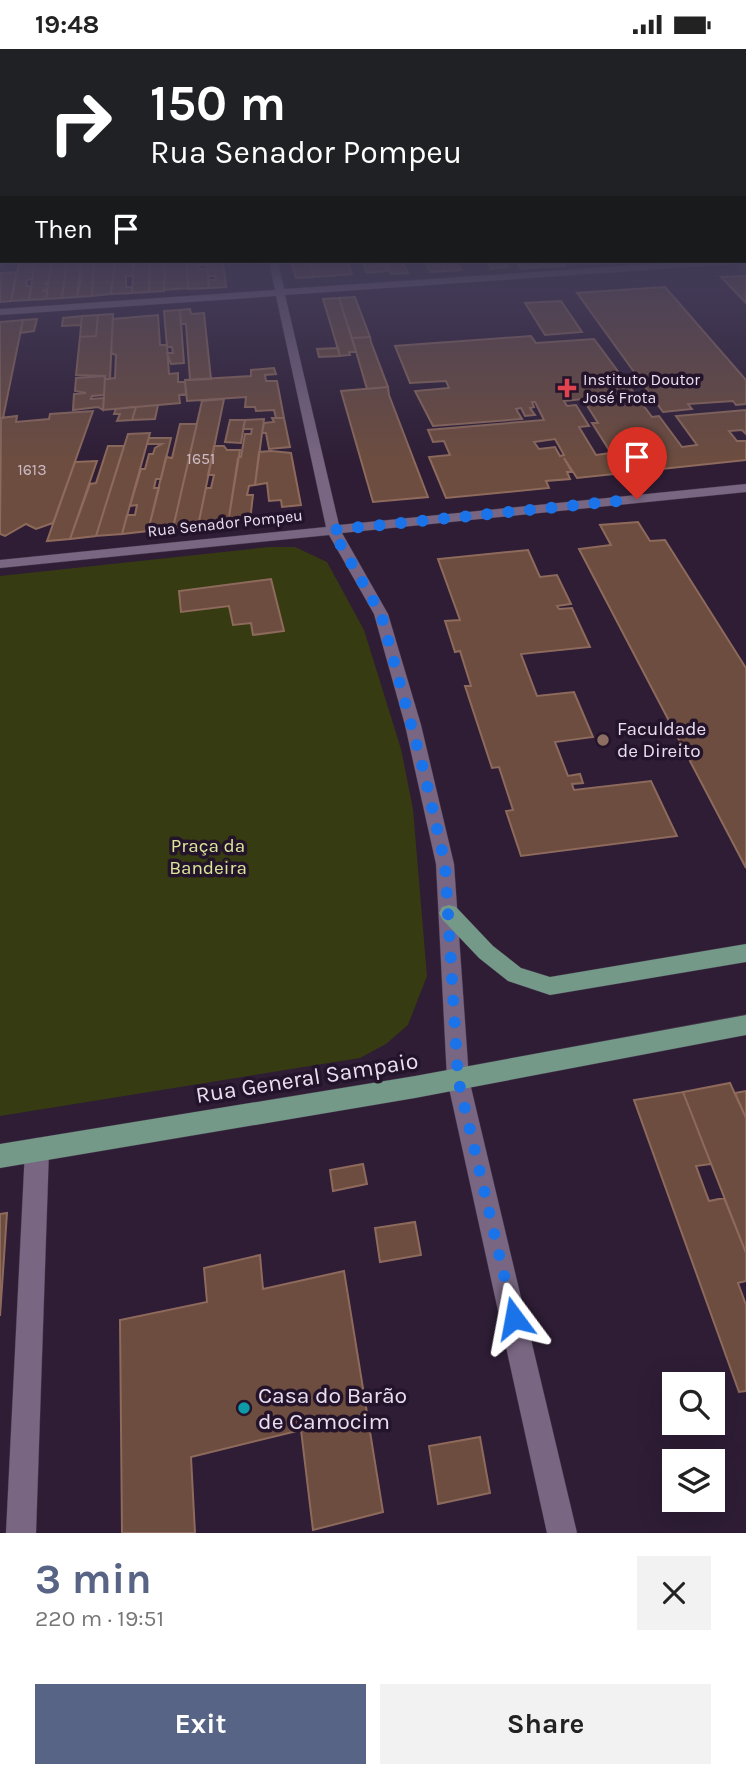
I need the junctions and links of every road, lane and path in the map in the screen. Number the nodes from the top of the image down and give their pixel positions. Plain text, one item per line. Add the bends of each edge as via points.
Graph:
1 (288, 324) edge
2 (746, 488) edge
3 (332, 530) junction
4 (0, 564) edge
5 (449, 913) junction
6 (746, 953) edge
7 (746, 1025) edge
8 (458, 1079) junction
9 (37, 1150) junction
10 (0, 1156) edge
11 (21, 1533) edge
12 (562, 1533) edge

1 - 3 street
2 - 3 street, Rua Senador Pompeu
3 - 4 street, Rua Senador Pompeu
3 - 5 street via 381,614 414,725 443,851
5 - 6 main road via 515,975 550,986
5 - 8 street
7 - 8 main road, Rua General Sampaio
8 - 9 main road, Rua General Sampaio
8 - 12 street
9 - 10 main road, Rua General Sampaio
9 - 11 street

